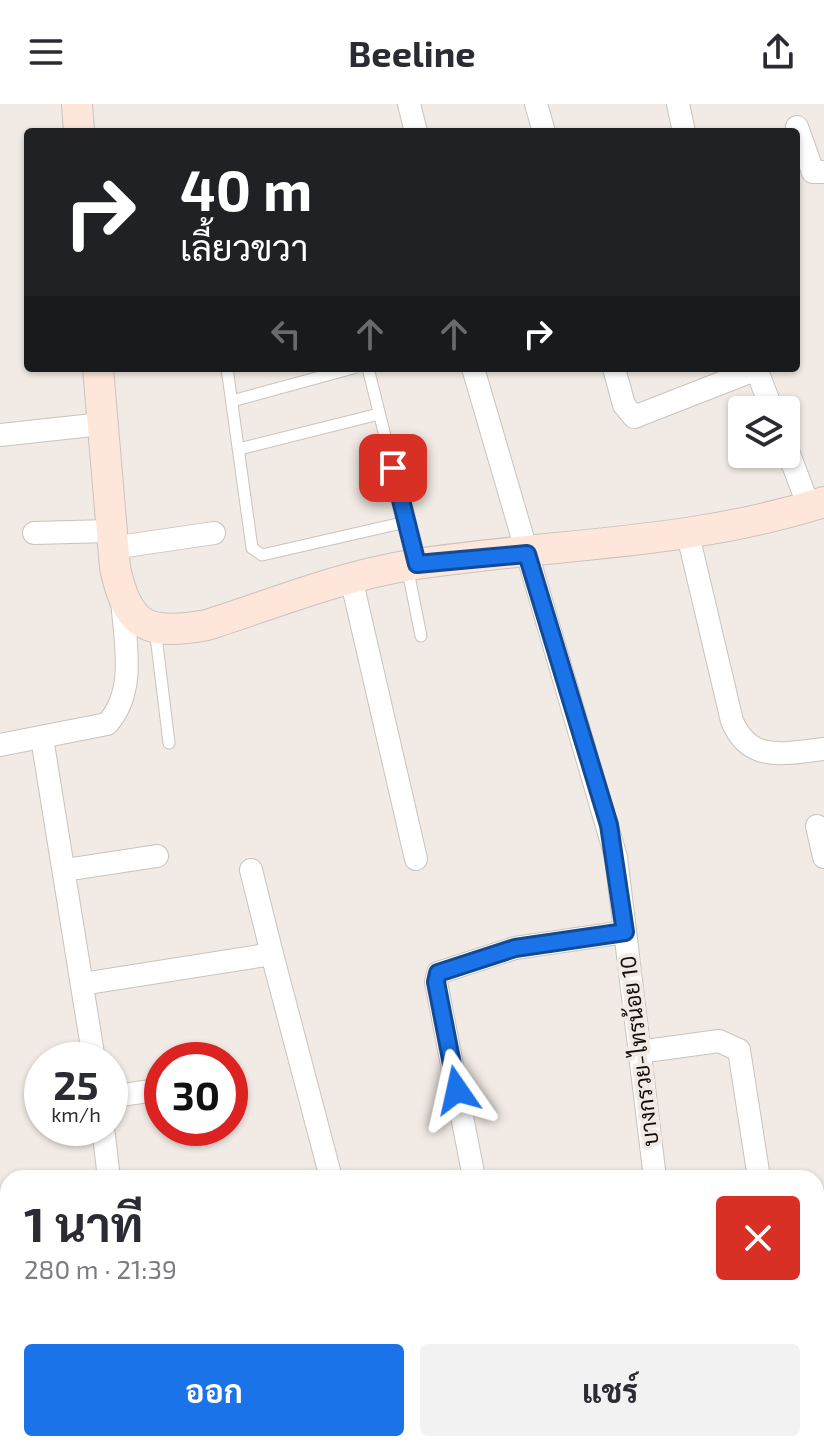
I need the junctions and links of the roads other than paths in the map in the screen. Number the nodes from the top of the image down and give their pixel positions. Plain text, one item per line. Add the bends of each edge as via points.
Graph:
1 (77, 104) edge
2 (409, 104) edge
3 (536, 104) edge
4 (678, 104) edge
5 (79, 128) edge
6 (415, 128) edge
7 (543, 128) edge
8 (683, 128) edge
9 (800, 138) edge
10 (824, 172) edge
11 (98, 372) edge
12 (228, 372) edge
13 (338, 372) edge
14 (369, 372) edge
15 (474, 372) edge
16 (615, 372) edge
17 (749, 372) edge
18 (758, 372) edge
19 (767, 396) edge
20 (232, 401) junction
21 (379, 414) junction
22 (102, 424) junction
23 (0, 435) edge
24 (239, 449) junction
25 (798, 468) edge
26 (817, 504) edge
27 (406, 522) junction
28 (34, 533) dead end
29 (214, 533) dead end
30 (688, 535) junction
31 (111, 540) junction
32 (527, 554) junction
33 (412, 565) junction
34 (351, 578) junction
35 (122, 600) junction
36 (155, 628) junction
37 (421, 636) dead end
38 (42, 738) junction
39 (169, 743) dead end
40 (0, 745) edge
41 (824, 749) edge
42 (817, 826) dead end
43 (157, 856) dead end
44 (824, 857) edge
45 (416, 859) dead end
46 (65, 870) junction
47 (251, 870) dead end
48 (625, 932) junction
49 (272, 954) junction
50 (82, 984) junction
51 (91, 1042) edge
52 (639, 1052) junction
53 (105, 1146) edge
54 (108, 1170) edge
55 (329, 1170) edge
56 (472, 1170) edge
57 (654, 1170) edge
58 (758, 1170) edge

1 - 5 main road
2 - 6 street
3 - 7 street
4 - 8 street
9 - 10 street via 813,172
11 - 22 main road
12 - 20 lane
13 - 20 lane
14 - 21 lane
15 - 32 street, บางกรวย-ไทรน้อย 10
16 - 17 street via 624,405 634,417
18 - 19 street
20 - 24 lane
21 - 24 lane
21 - 27 lane
22 - 23 street
22 - 31 main road
24 - 27 lane via 256,553
25 - 26 street
26 - 30 main road
27 - 33 lane
28 - 31 street
29 - 31 street
30 - 32 main road
30 - 41 street via 740,740 766,752
31 - 35 main road
32 - 33 main road
32 - 48 street, บางกรวย-ไทรน้อย 10 via 609,825
33 - 34 main road
33 - 37 lane
34 - 36 main road via 207,625
34 - 45 street
35 - 36 main road via 134,617
35 - 38 street via 125,694 116,714 107,724
36 - 39 lane
38 - 40 street
38 - 46 street
42 - 44 street
43 - 46 street
46 - 50 street
47 - 49 street
48 - 52 street, บางกรวย-ไทรน้อย 10
48 - 56 street via 515,948 438,973
49 - 50 street
49 - 55 street
50 - 51 street
52 - 57 street, บางกรวย-ไทรน้อย 10
52 - 58 street via 719,1041 739,1050
53 - 54 street

